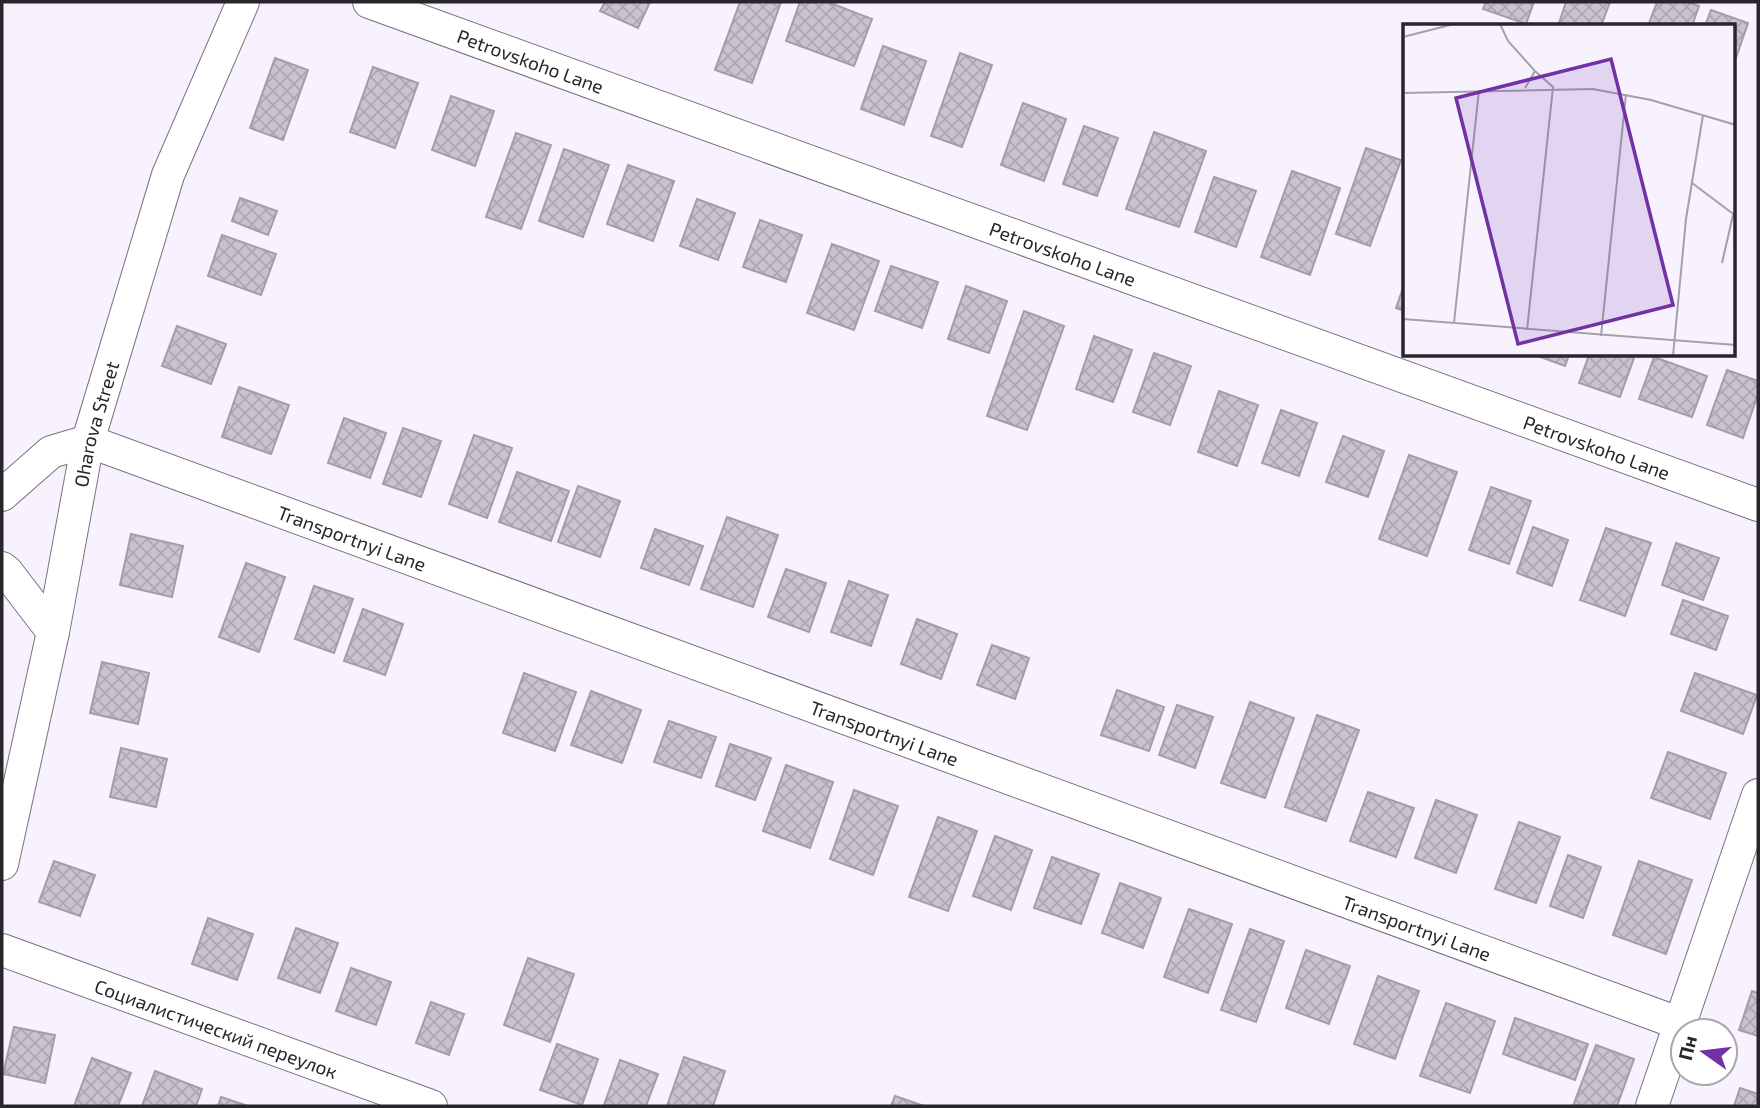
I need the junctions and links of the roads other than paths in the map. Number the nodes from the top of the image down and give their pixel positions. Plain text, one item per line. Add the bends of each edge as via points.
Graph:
1 (243, 2) edge
2 (369, 2) edge
3 (88, 441) junction
4 (2, 495) edge
5 (1758, 505) edge
6 (2, 568) edge
7 (53, 632) junction
8 (1758, 795) edge
9 (2, 863) edge
10 (2, 950) edge
11 (1683, 1017) edge
12 (1669, 1020) edge
13 (1669, 1058) edge
14 (431, 1106) edge
15 (1652, 1106) edge

1 - 3 street, Oharova Street via 168,175
2 - 5 street, Petrovskoho Lane
3 - 4 street via 51,452
3 - 7 street, Oharova Street
3 - 12 street, Transportnyi Lane
6 - 7 street
7 - 9 street, Oharova Street
8 - 11 street
10 - 14 street, Социалистический переулок
13 - 15 street

